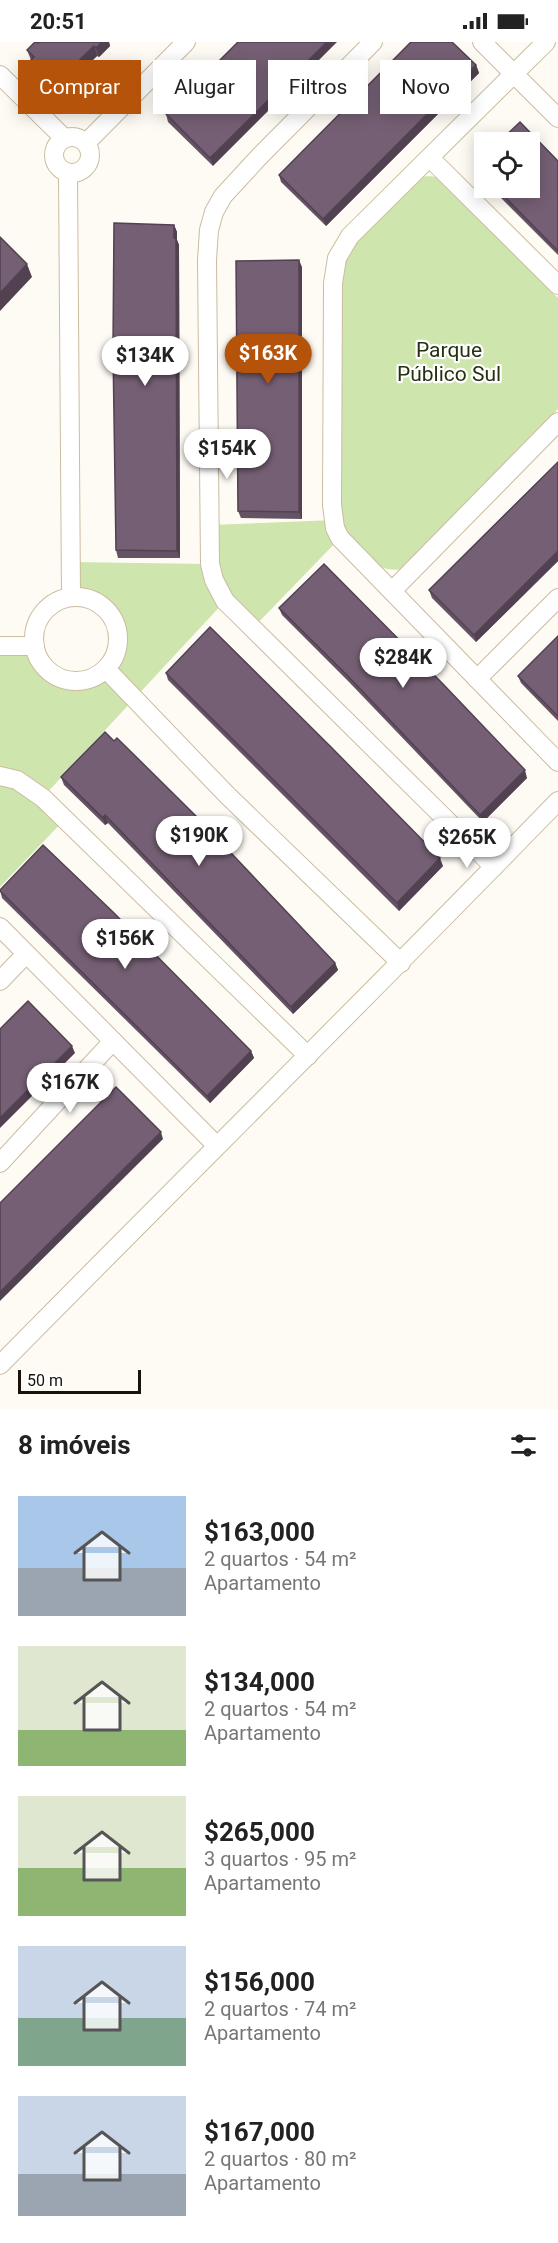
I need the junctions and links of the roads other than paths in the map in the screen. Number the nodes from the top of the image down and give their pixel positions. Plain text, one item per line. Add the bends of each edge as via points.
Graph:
1 (186, 42) edge
2 (373, 42) edge
3 (482, 42) edge
4 (546, 42) edge
5 (514, 74) junction
6 (0, 75) edge
7 (558, 118) edge
8 (64, 138) junction
9 (86, 143) junction
10 (430, 158) junction
11 (68, 173) junction
12 (558, 285) edge
13 (558, 422) edge
14 (392, 591) junction
15 (71, 597) junction
16 (558, 598) edge
17 (0, 646) edge
18 (35, 646) junction
19 (106, 669) junction
20 (477, 679) junction
21 (558, 762) edge
22 (0, 776) edge
23 (558, 801) edge
24 (494, 867) junction
25 (0, 927) edge
26 (26, 954) junction
27 (401, 963) junction
28 (0, 981) edge
29 (113, 1041) junction
30 (308, 1056) junction
31 (216, 1145) junction
32 (0, 1162) edge
33 (0, 1365) edge

1 - 9 street
2 - 24 street via 223,196 208,230 210,564 225,601
3 - 5 street
4 - 5 street
5 - 7 street
5 - 10 street
6 - 8 street
8 - 9 street via 76,137
8 - 11 street via 56,146 54,157 58,168
9 - 11 street via 90,153 88,165 80,172
10 - 12 street
10 - 14 street via 350,236 337,258 333,283 334,520 340,538
11 - 15 street
13 - 14 street
14 - 20 street
15 - 18 street via 45,609 35,632
15 - 19 street via 97,602 115,621 118,647
16 - 20 street
17 - 18 street
18 - 19 street via 47,670 58,677 84,681
19 - 27 street via 227,795
20 - 21 street
22 - 30 street via 17,780 43,798
23 - 24 street
24 - 27 street
25 - 26 street
26 - 28 street
26 - 29 street
27 - 30 street
29 - 31 street
29 - 32 street
30 - 31 street
31 - 33 street

